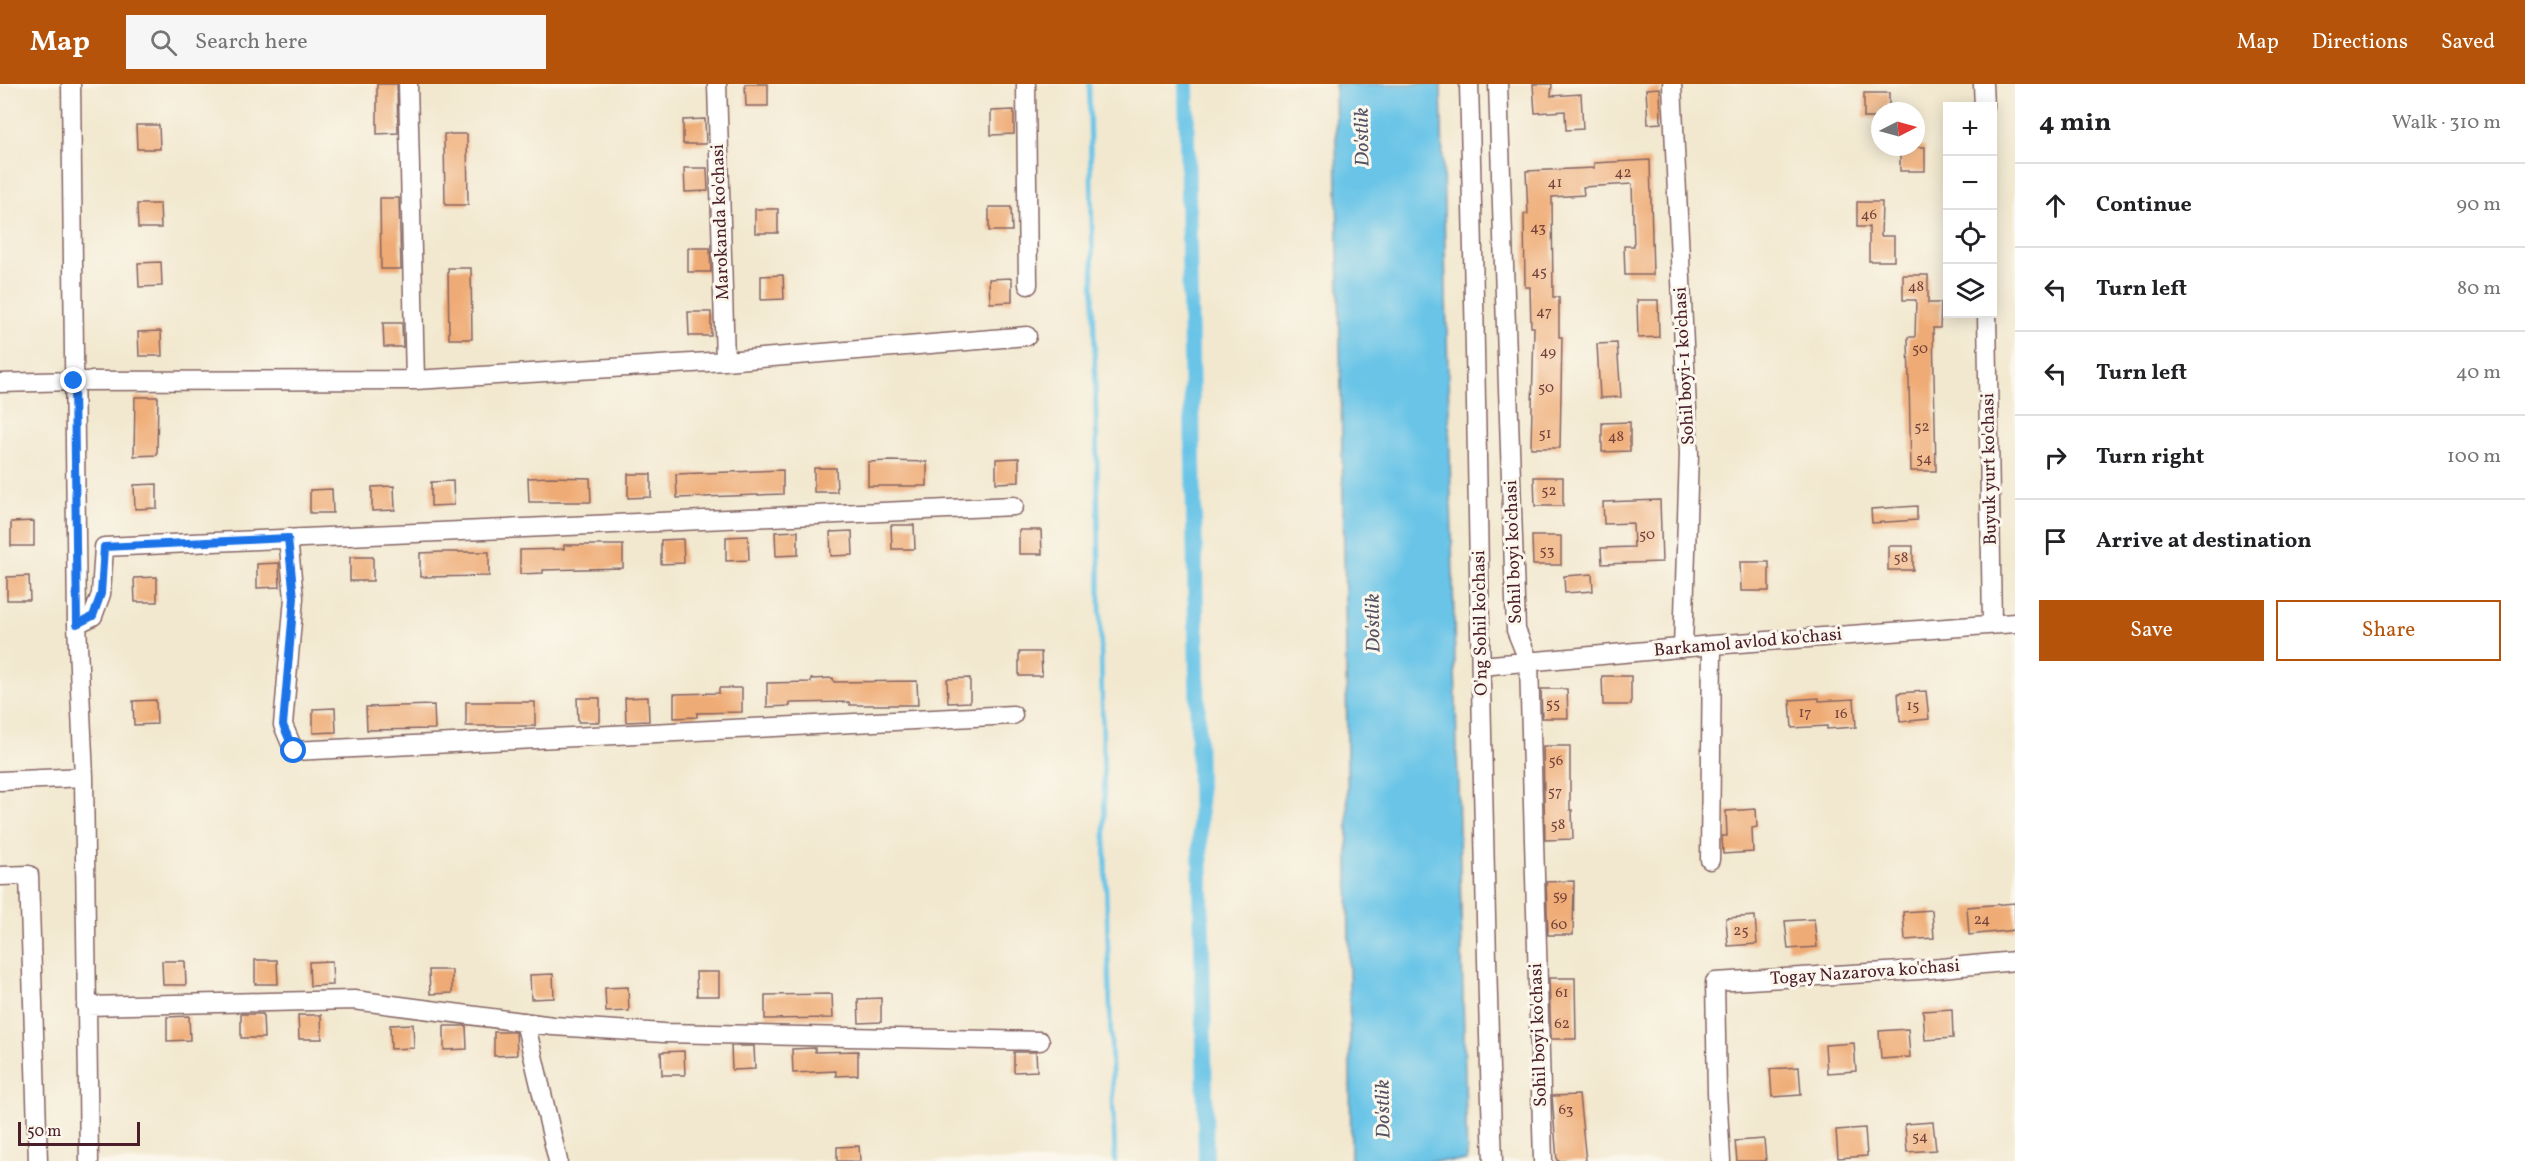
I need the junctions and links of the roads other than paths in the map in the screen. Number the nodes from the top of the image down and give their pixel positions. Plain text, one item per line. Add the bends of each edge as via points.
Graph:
1 (71, 84) edge
2 (408, 84) edge
3 (717, 84) edge
4 (1026, 84) edge
5 (1469, 84) edge
6 (1498, 84) edge
7 (1672, 84) edge
8 (1983, 84) edge
9 (1984, 102) edge
10 (1028, 285) dead end
11 (1987, 318) edge
12 (1028, 336) dead end
13 (725, 361) junction
14 (414, 380) junction
15 (74, 381) junction
16 (0, 383) edge
17 (1014, 506) dead end
18 (288, 538) junction
19 (2015, 623) edge
20 (77, 624) junction
21 (1992, 624) junction
22 (1712, 645) junction
23 (1683, 648) junction
24 (1529, 662) junction
25 (1481, 666) junction
26 (1013, 715) dead end
27 (84, 777) junction
28 (0, 781) edge
29 (1710, 860) dead end
30 (0, 876) edge
31 (2015, 961) edge
32 (86, 1006) junction
33 (525, 1022) junction
34 (1040, 1041) dead end
35 (39, 1161) edge
36 (89, 1161) edge
37 (558, 1161) edge
38 (1493, 1161) edge
39 (1543, 1161) edge
40 (1721, 1161) edge

1 - 15 street
2 - 14 street
3 - 13 street, Marokanda ko'chasi
4 - 10 street
5 - 25 street, O'ng Sohil ko'chasi
6 - 24 street, Sohil boyi ko'chasi via 1516,630
7 - 23 street, Sohil boyi-1 ko'chasi via 1689,454
8 - 9 street
11 - 21 street, Buyuk yurt ko'chasi
12 - 13 street
13 - 14 street
14 - 15 street
15 - 16 street
15 - 20 street
17 - 18 street
18 - 20 street via 104,547 101,594 93,616
18 - 26 street via 294,598 283,725 294,751
19 - 21 street, Barkamol avlod ko'chasi
20 - 27 street
21 - 22 street, Barkamol avlod ko'chasi
22 - 23 street, Barkamol avlod ko'chasi
22 - 29 street
23 - 24 street, Barkamol avlod ko'chasi
24 - 25 street, Barkamol avlod ko'chasi
24 - 39 street, Sohil boyi ko'chasi
25 - 38 street, O'ng Sohil ko'chasi
27 - 28 street
27 - 32 street
30 - 35 street via 29,875
31 - 40 street, Togay Nazarova ko'chasi via 1715,982
32 - 33 street via 354,1000
32 - 36 street
33 - 34 street via 664,1033
33 - 37 street

